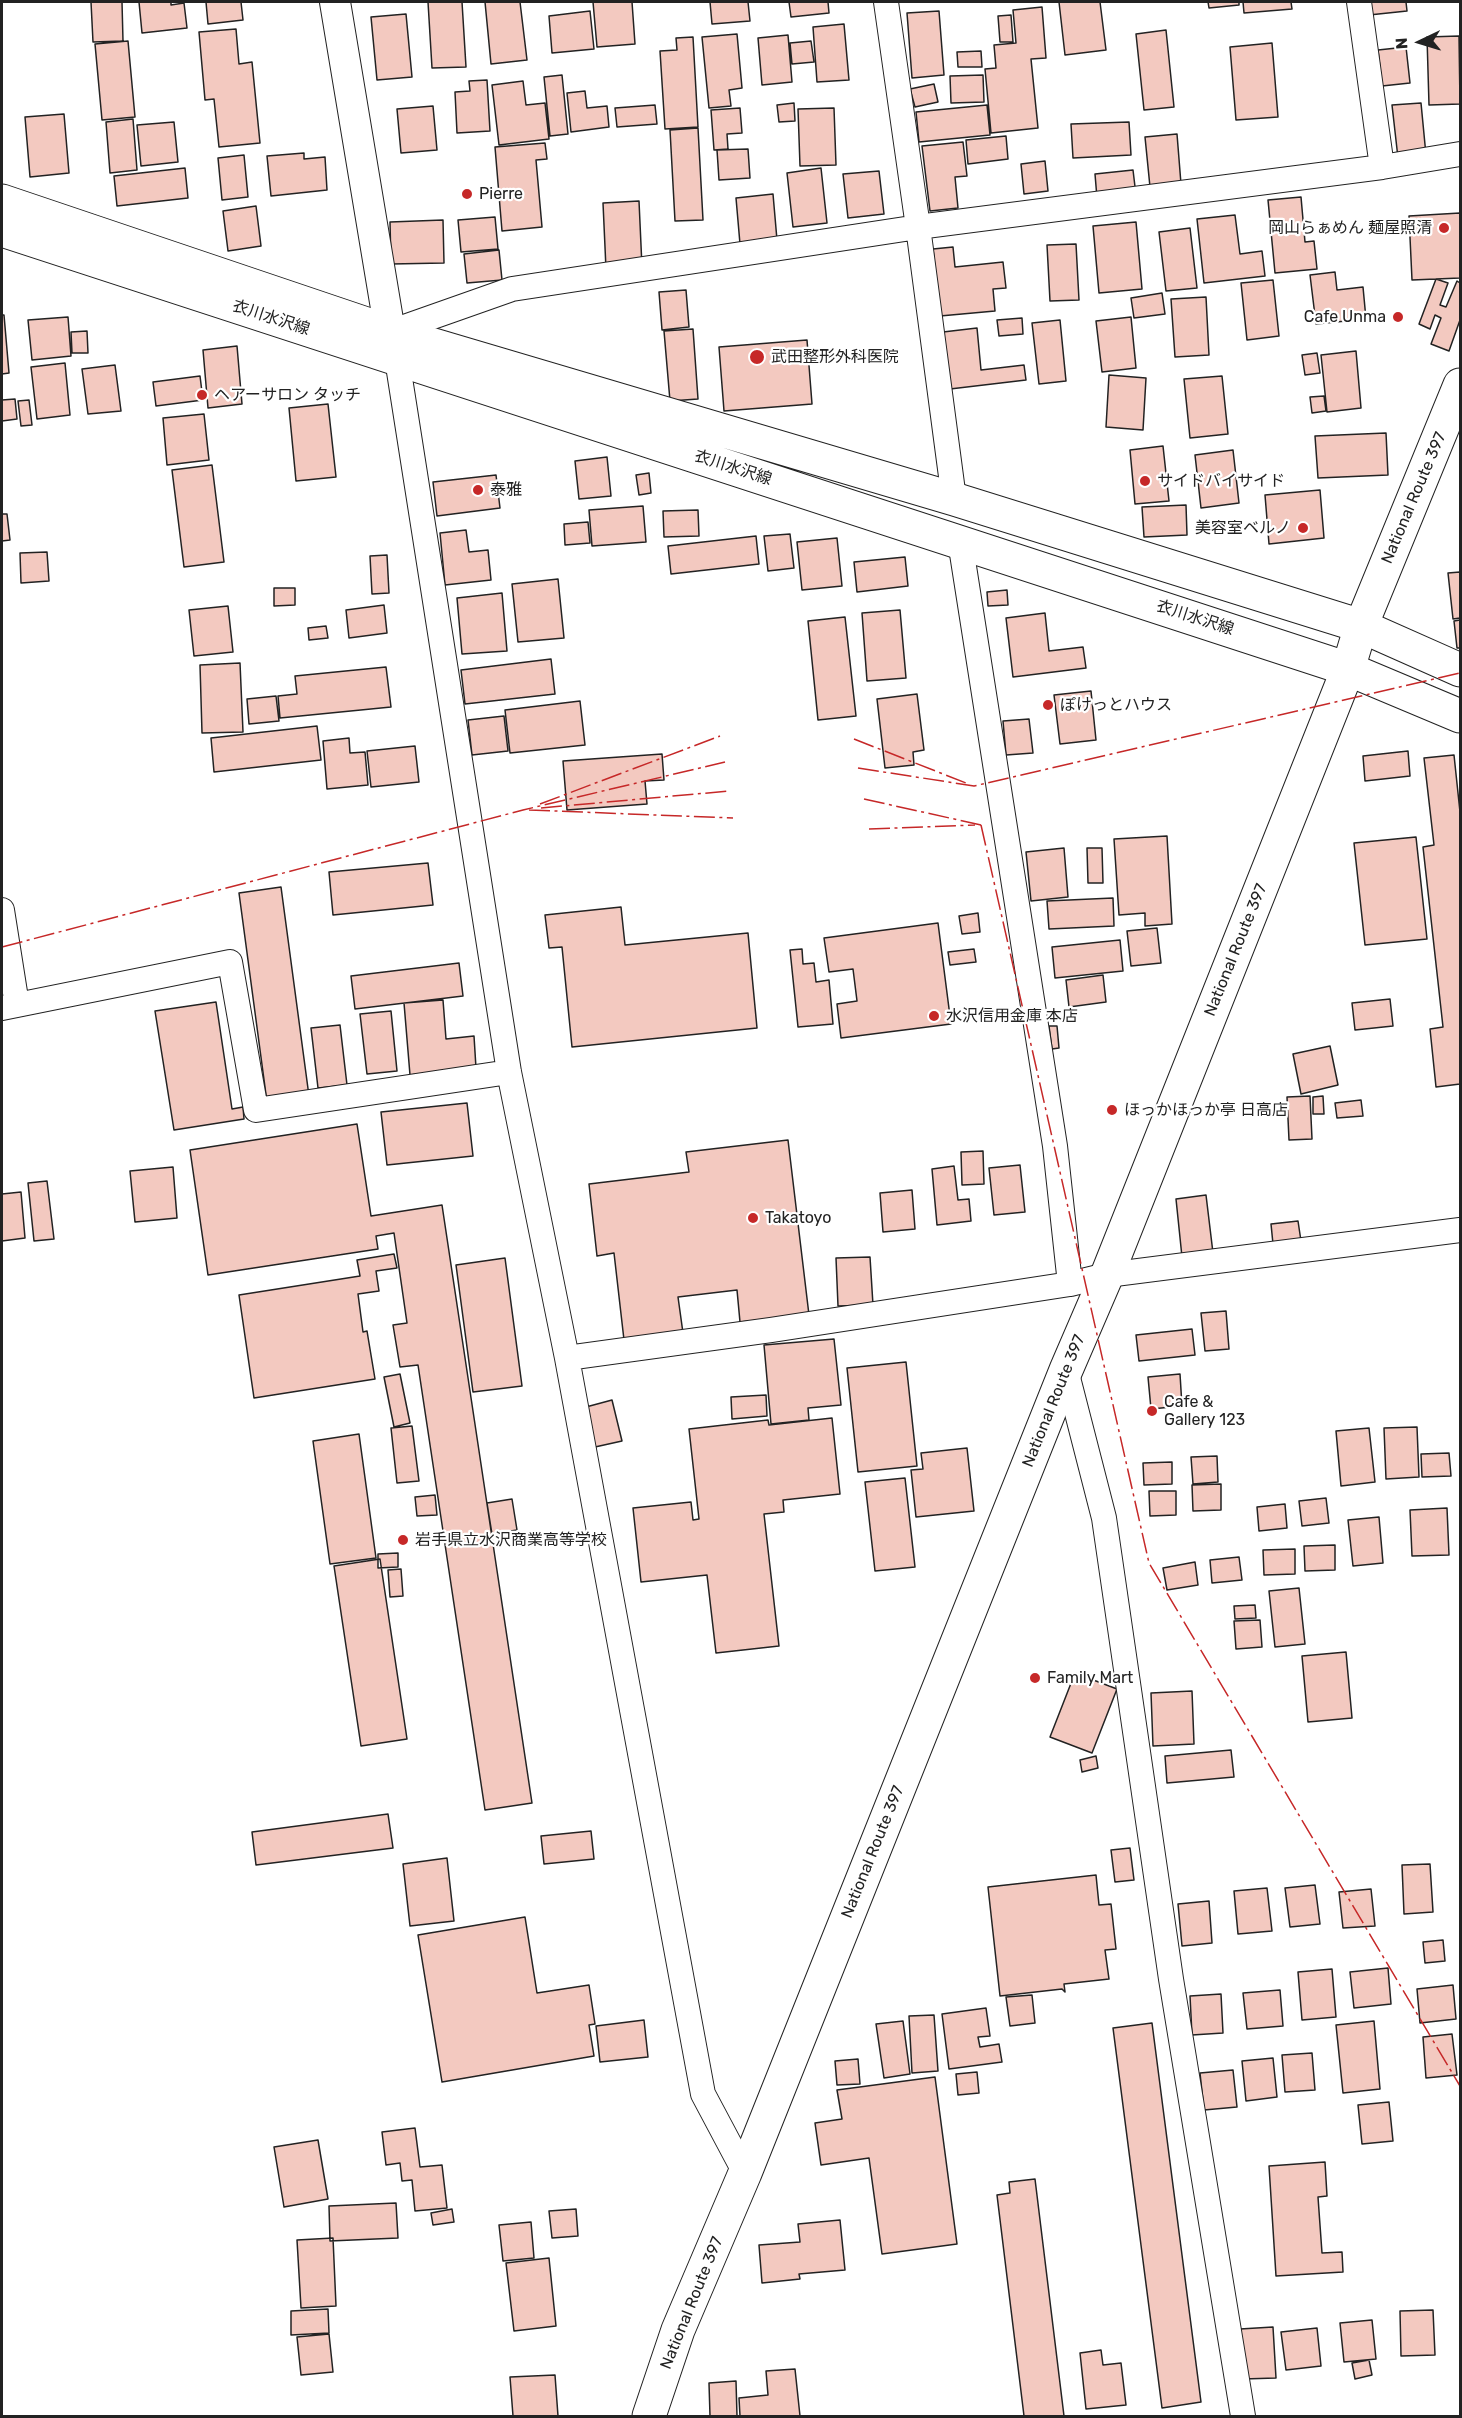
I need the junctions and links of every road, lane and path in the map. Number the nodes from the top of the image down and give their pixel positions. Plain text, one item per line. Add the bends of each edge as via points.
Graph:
1 (335, 2) edge
2 (886, 2) edge
3 (1359, 2) edge
4 (1461, 154) edge
5 (1382, 167) junction
6 (2, 201) edge
7 (918, 227) junction
8 (2, 230) edge
9 (393, 345) junction
10 (1461, 385) edge
11 (954, 499) junction
12 (960, 541) junction
13 (1361, 626) junction
14 (1348, 669) junction
15 (1461, 670) edge
16 (1461, 716) edge
17 (2, 909) edge
18 (9, 1007) edge
19 (509, 1072) junction
20 (1461, 1230) edge
21 (1107, 1275) junction
22 (1070, 1284) junction
23 (567, 1358) junction
24 (1066, 1370) junction
25 (745, 2173) junction
26 (649, 2416) edge
27 (1243, 2416) edge

1 - 9 street
2 - 7 street
3 - 5 street
4 - 5 street
5 - 7 street
6 - 9 main road, 衣川水沢線
7 - 9 street via 512,289
7 - 11 street
8 - 9 main road, 衣川水沢線
9 - 11 main road, 衣川水沢線
9 - 12 main road, 衣川水沢線
9 - 19 street
10 - 13 main road, National Route 397
11 - 13 main road, 衣川水沢線
12 - 14 main road, 衣川水沢線
12 - 22 street via 1055,1146
13 - 14 main road, National Route 397
13 - 15 main road, 衣川水沢線
14 - 16 main road, 衣川水沢線
14 - 21 main road, National Route 397
17 - 18 street
18 - 19 street via 230,962 256,1110
19 - 23 street
20 - 21 street
21 - 22 street
21 - 24 main road, National Route 397
22 - 23 street
23 - 25 street via 703,2094
24 - 25 main road, National Route 397
24 - 27 street via 1104,1518 1171,1979
25 - 26 main road, National Route 397 via 678,2330

